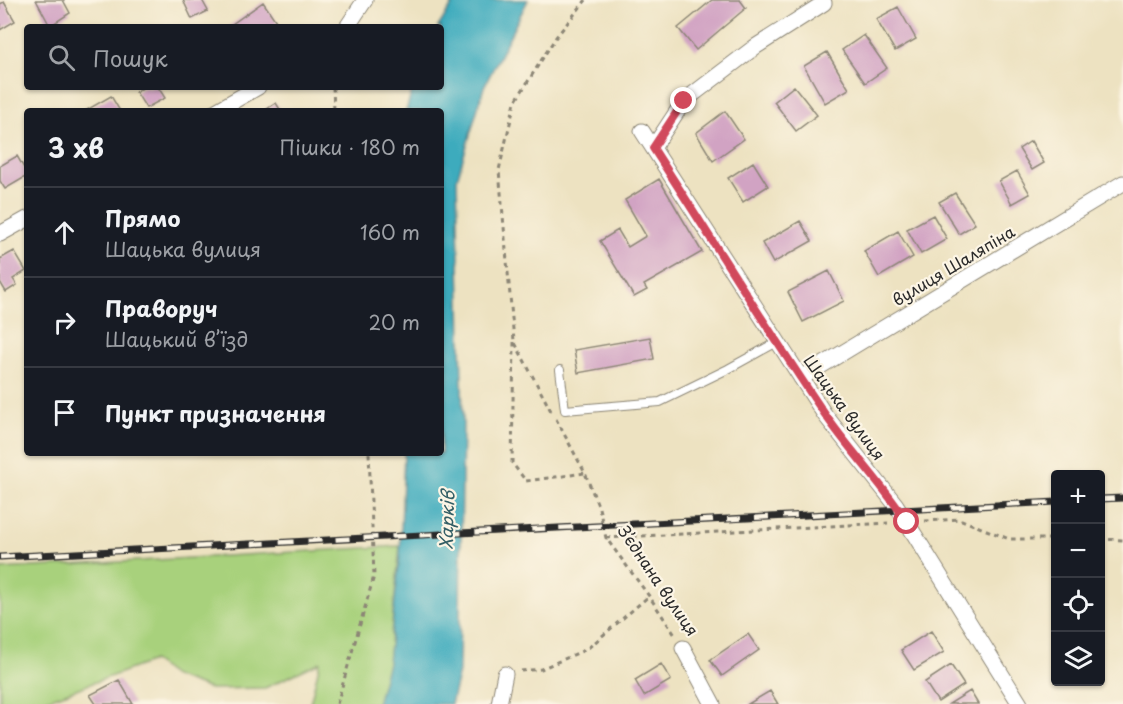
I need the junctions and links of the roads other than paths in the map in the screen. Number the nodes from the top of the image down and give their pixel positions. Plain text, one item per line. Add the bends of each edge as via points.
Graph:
1 (365, 0) edge
2 (824, 3) dead end
3 (349, 24) edge
4 (253, 90) edge
5 (221, 108) edge
6 (642, 131) dead end
7 (653, 148) junction
8 (1123, 183) edge
9 (24, 221) edge
10 (0, 234) edge
11 (777, 342) junction
12 (560, 370) dead end
13 (801, 378) junction
14 (683, 648) road end
15 (505, 674) road end
16 (499, 704) edge
17 (713, 704) edge
18 (1020, 704) edge

1 - 3 street
2 - 7 street via 755,47 684,101
4 - 5 street
6 - 7 street, Шацька вулиця
7 - 11 street, Шацька вулиця
8 - 13 street, вулиця Шаляпіна
9 - 10 street
11 - 12 lane via 660,402 566,410
11 - 13 street, Шацька вулиця
13 - 18 street, Шацька вулиця via 896,505
14 - 17 street, З’єднана вулиця
15 - 16 street

